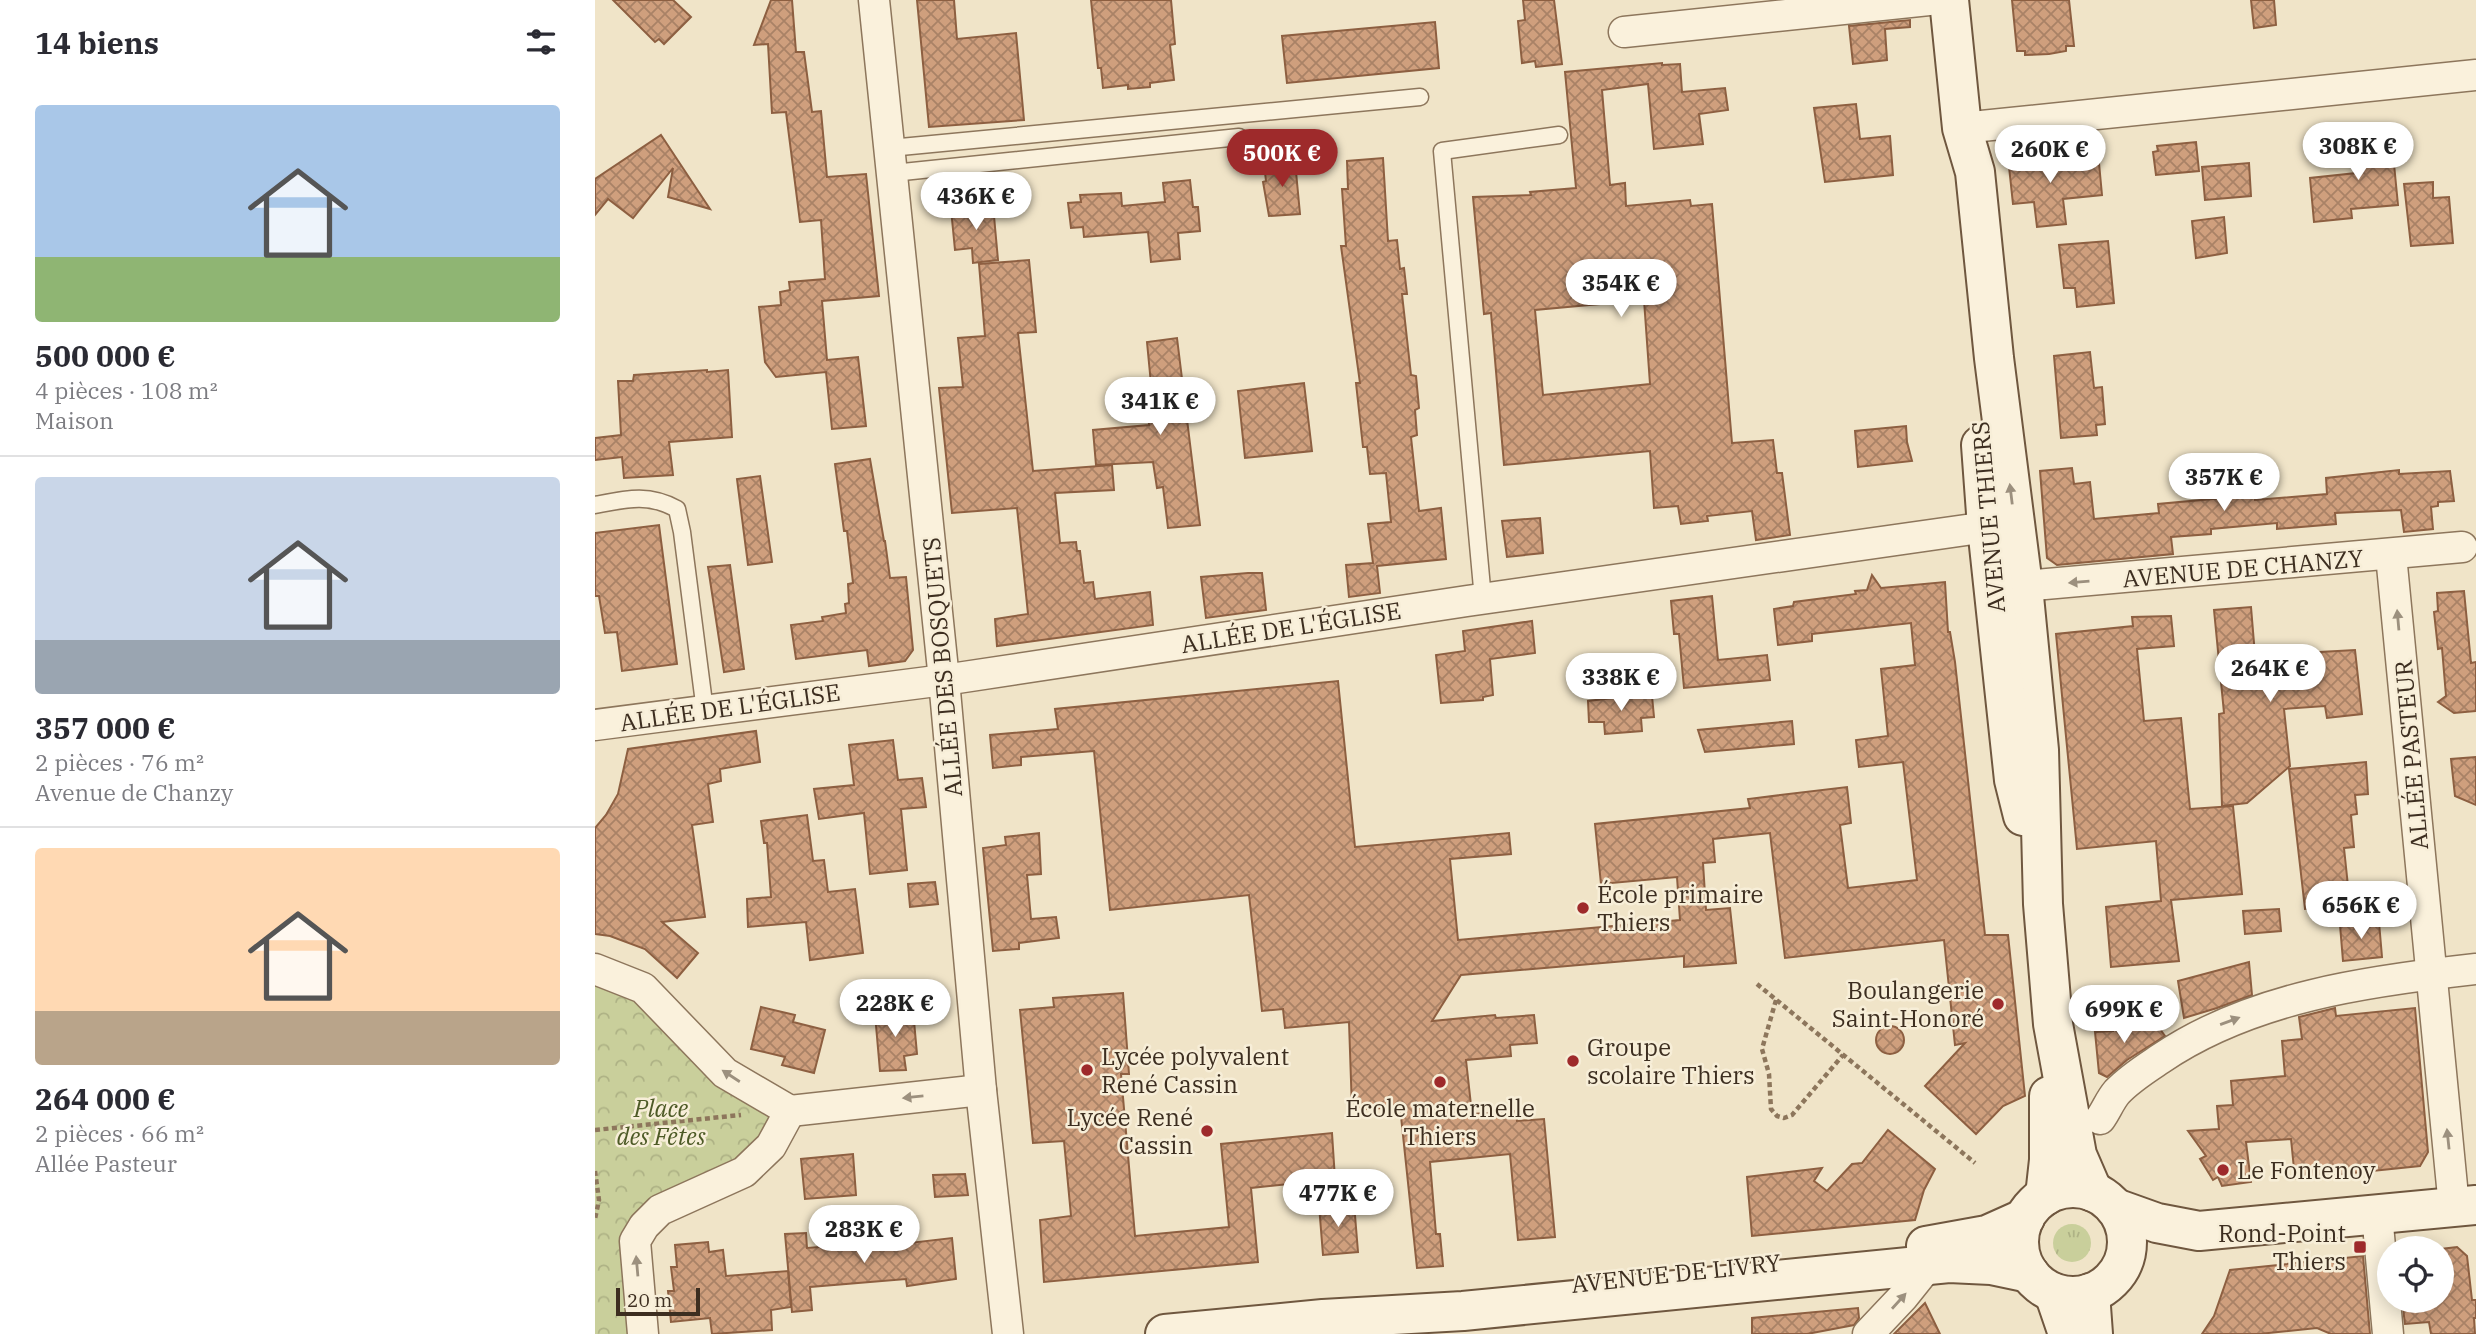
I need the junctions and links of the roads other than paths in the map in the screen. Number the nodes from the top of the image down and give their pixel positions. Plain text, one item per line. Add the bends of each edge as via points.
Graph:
1 (874, 0) edge
2 (1929, 0) edge
3 (1949, 0) edge
4 (1624, 32) dead end
5 (2476, 75) edge
6 (1420, 97) dead end
7 (1962, 128) junction
8 (1559, 135) dead end
9 (1239, 137) dead end
10 (891, 161) junction
11 (595, 505) edge
12 (1987, 527) junction
13 (2462, 547) dead end
14 (2391, 555) junction
15 (2023, 586) junction
16 (1483, 599) junction
17 (944, 680) junction
18 (705, 711) junction
19 (595, 725) edge
20 (2039, 750) junction
21 (2043, 904) junction
22 (595, 969) edge
23 (2476, 970) edge
24 (2432, 974) junction
25 (2053, 1024) junction
26 (981, 1090) junction
27 (790, 1111) junction
28 (2100, 1119) dead end
29 (2104, 1200) junction
30 (2465, 1206) edge
31 (2035, 1207) junction
32 (2377, 1214) junction
33 (2199, 1231) junction
34 (2122, 1266) junction
35 (1927, 1267) junction
36 (2058, 1286) junction
37 (1323, 1319) junction
38 (643, 1334) edge
39 (1008, 1334) edge
40 (1165, 1334) edge
41 (1868, 1334) edge
42 (2068, 1334) edge
43 (2093, 1334) edge
44 (2388, 1334) edge

1 - 10 street, ALLÉE DES BOSQUETS
2 - 4 street
3 - 7 main road, AVENUE THIERS
5 - 7 street
6 - 10 lane
7 - 12 main road, AVENUE THIERS via 1956,174
15 -> 7 main road, AVENUE THIERS via 1975,172
8 - 16 lane via 1442,151
9 - 10 lane
10 - 17 street, ALLÉE DES BOSQUETS
11 - 18 lane via 650,499 677,509
12 - 16 street, ALLÉE DE L'ÉGLISE
12 - 20 street via 2003,538 2022,726
12 - 21 main road, AVENUE THIERS via 2014,780
13 - 14 street, AVENUE DE CHANZY
14 -> 15 street, AVENUE DE CHANZY
24 -> 14 street, ALLÉE PASTEUR
15 - 20 main road, AVENUE THIERS
16 - 17 street, ALLÉE DE L'ÉGLISE
17 - 18 street, ALLÉE DE L'ÉGLISE
17 - 26 street, ALLÉE DES BOSQUETS
18 - 19 street, ALLÉE DE L'ÉGLISE
20 - 21 main road, AVENUE THIERS
21 - 25 main road, AVENUE THIERS
27 -> 22 street via 725,1073 643,988
23 - 24 street
28 -> 24 street via 2116,1093 2144,1070 2223,1023 2378,981
30 -> 24 street, ALLÉE PASTEUR
25 - 29 main road, AVENUE THIERS via 2077,1155
25 - 31 main road, AVENUE THIERS via 2049,1160
26 -> 27 street
26 - 39 street, ALLÉE DES BOSQUETS
38 -> 27 street via 635,1241 644,1226 660,1210 744,1172 771,1146
29 - 31 main road via 2069,1189
29 - 33 main road via 2157,1223
29 - 34 main road via 2123,1221 2127,1236
30 - 32 main road
31 - 36 main road via 2020,1232 2022,1260
31 - 37 main road, AVENUE DE LIVRY via 1987,1235 1947,1244 1462,1295
32 - 33 main road
32 - 44 street
33 - 34 main road
34 - 36 main road via 2103,1287
35 - 36 main road, AVENUE DE LIVRY via 1991,1265
35 - 37 main road, AVENUE DE LIVRY via 1463,1311
41 -> 35 street
36 - 42 main road
36 - 43 main road
37 - 40 main road, AVENUE DE LIVRY

